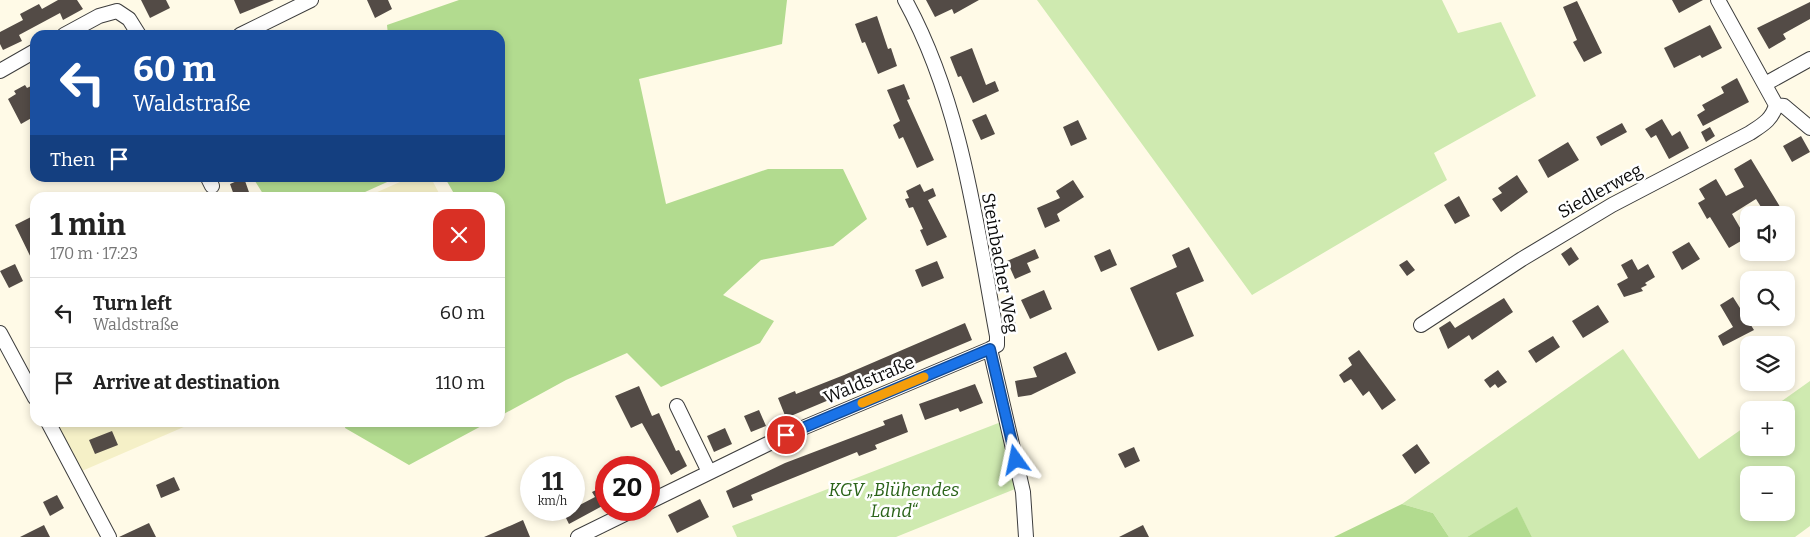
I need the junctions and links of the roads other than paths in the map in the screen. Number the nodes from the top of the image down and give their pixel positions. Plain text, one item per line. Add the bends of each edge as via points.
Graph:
1 (311, 0) edge
2 (905, 0) edge
3 (1718, 0) edge
4 (73, 30) edge
5 (135, 30) edge
6 (250, 30) edge
7 (30, 54) edge
8 (1810, 59) edge
9 (0, 71) edge
10 (1765, 84) junction
11 (1776, 104) junction
12 (1810, 128) edge
13 (1421, 325) dead end
14 (0, 333) edge
15 (990, 349) junction
16 (30, 389) edge
17 (677, 406) dead end
18 (51, 427) edge
19 (709, 472) junction
20 (660, 496) edge
21 (610, 521) edge
22 (109, 537) edge
23 (578, 537) edge
24 (1026, 537) edge

1 - 6 street
2 - 15 street, Steinbacher Weg via 932,57 952,118 998,336 997,344
3 - 10 street
4 - 5 street via 116,11 129,19
7 - 9 street
8 - 10 street
10 - 11 street
11 - 12 street via 1784,106
11 - 13 street, Siedlerweg via 1768,121 1750,133 1612,204 1522,258
14 - 16 street
15 - 19 street, Waldstraße via 786,435
15 - 24 street, Steinbacher Weg via 1023,492
17 - 19 street
18 - 22 street
19 - 20 street, Waldstraße
21 - 23 street

